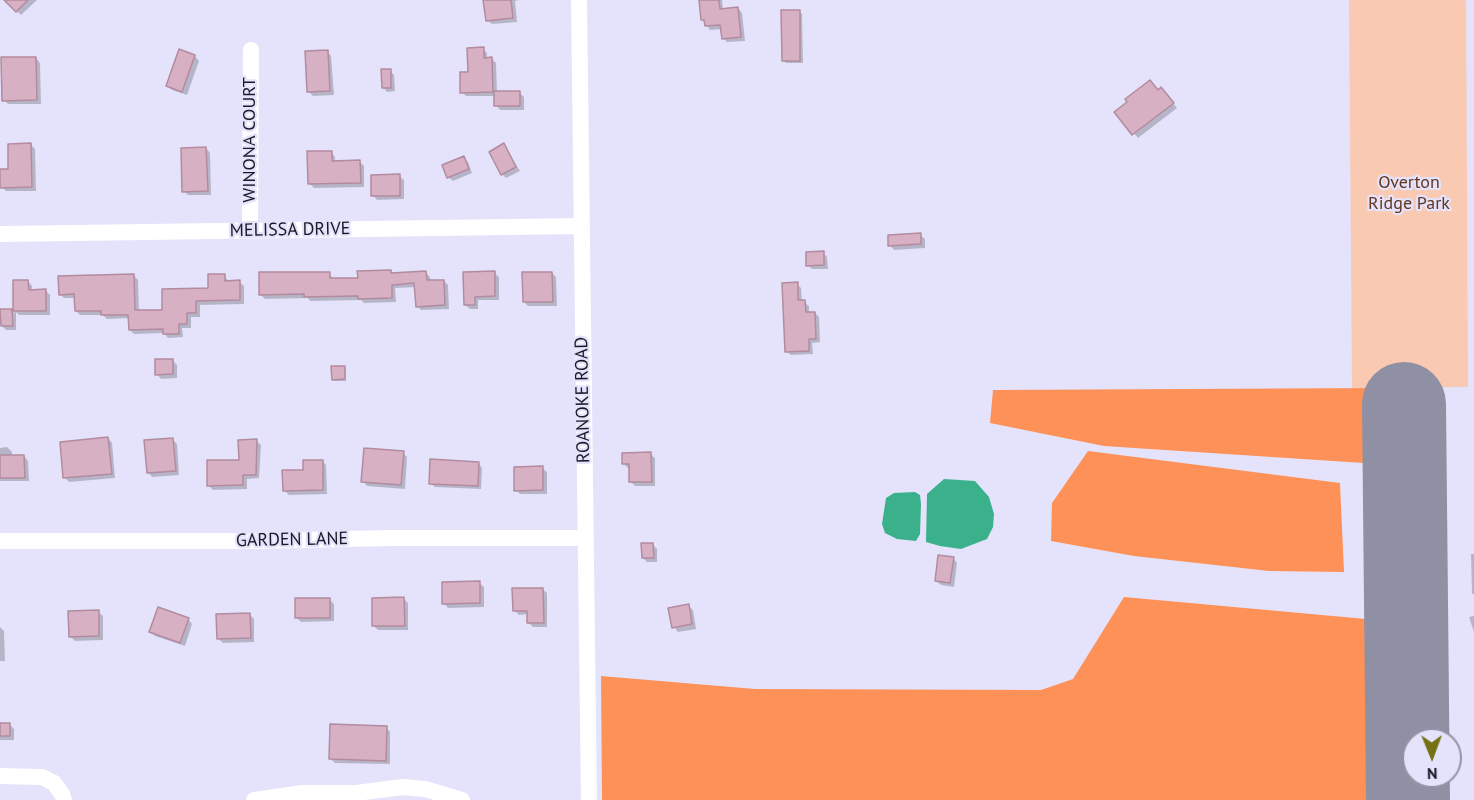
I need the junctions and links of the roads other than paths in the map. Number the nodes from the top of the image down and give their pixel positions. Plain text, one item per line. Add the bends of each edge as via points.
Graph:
1 (579, 0) edge
2 (251, 50) dead end
3 (581, 226) junction
4 (250, 230) junction
5 (0, 234) edge
6 (585, 538) junction
7 (0, 541) edge
8 (0, 776) edge
9 (64, 800) edge
10 (254, 800) edge
11 (462, 800) edge
12 (589, 800) edge

1 - 3 street, ROANOKE ROAD
2 - 4 street, WINONA COURT
3 - 4 street, MELISSA DRIVE
3 - 6 street, ROANOKE ROAD
4 - 5 street, MELISSA DRIVE
6 - 7 street, GARDEN LANE
6 - 12 street, ROANOKE ROAD
8 - 9 street via 42,777 54,783
10 - 11 street via 403,787

